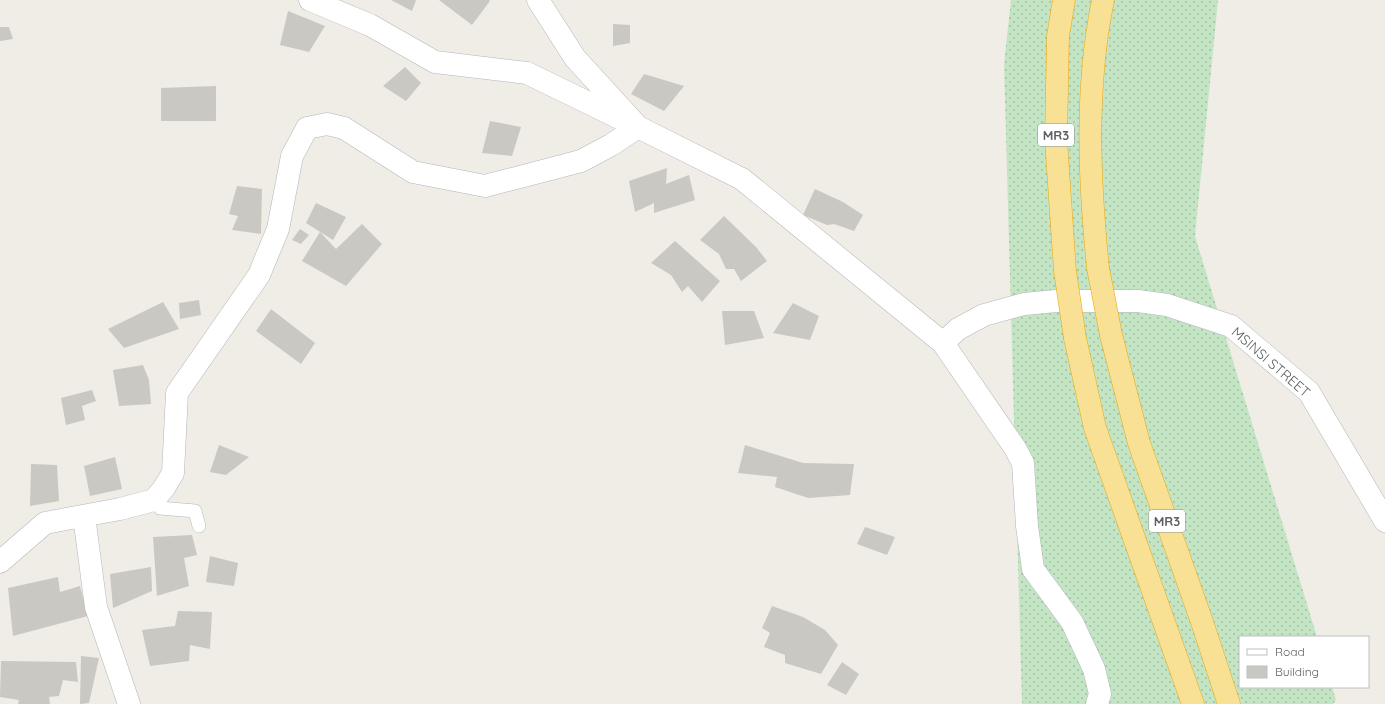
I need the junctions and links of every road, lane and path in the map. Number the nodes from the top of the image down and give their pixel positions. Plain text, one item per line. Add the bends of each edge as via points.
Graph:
1 (310, 0) edge
2 (538, 0) edge
3 (1064, 0) edge
4 (1103, 0) edge
5 (638, 127) junction
6 (943, 343) junction
7 (154, 500) junction
8 (84, 516) junction
9 (1385, 521) edge
10 (199, 526) dead end
11 (0, 562) edge
12 (129, 704) edge
13 (1097, 704) edge
14 (1193, 704) edge
15 (1229, 704) edge

1 - 5 street via 370,25 435,62 527,73
2 - 5 street via 575,58
3 - 14 highway, MR3, bridge via 1058,36 1056,140 1065,271 1074,338 1094,428
4 - 15 highway, MR3, bridge via 1097,26 1090,115 1093,217 1098,268 1111,335 1139,443
5 - 6 street via 742,179
5 - 7 street via 581,162 485,186 413,172 344,128 327,124 307,128 292,156 278,229 259,275 177,393 174,473
6 - 9 street, MSINSI STREET via 958,328 984,315 1024,304 1056,301 1138,301 1167,305 1232,326 1309,392
6 - 13 street via 1024,463 1027,526 1033,569 1072,622 1094,669 1100,694
7 - 8 street
7 - 10 lane via 160,508 195,511
8 - 11 street via 45,523
8 - 12 street via 96,607

